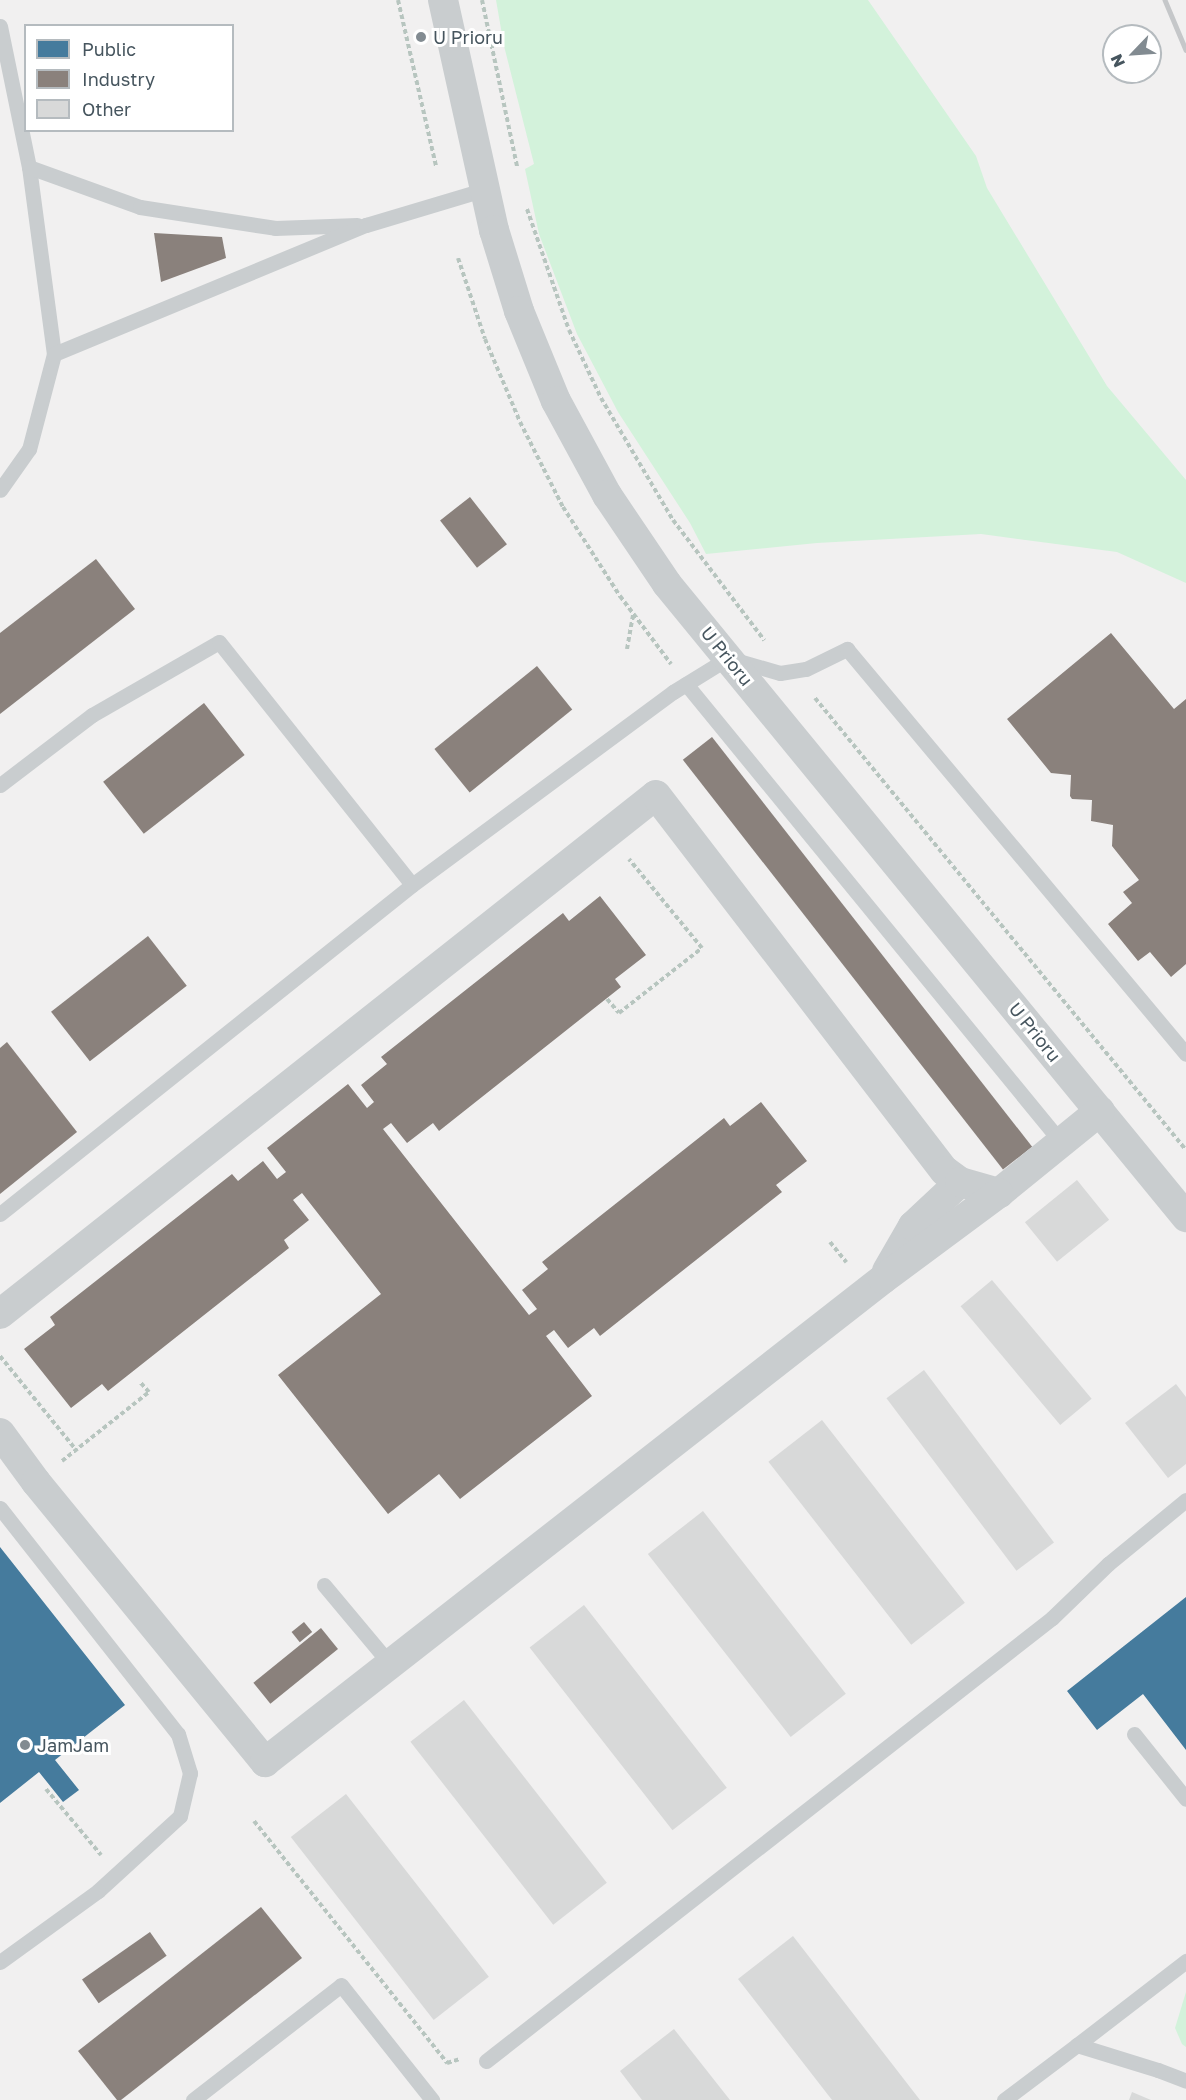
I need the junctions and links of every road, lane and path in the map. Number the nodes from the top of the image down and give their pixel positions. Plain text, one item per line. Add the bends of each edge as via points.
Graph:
1 (398, 0) edge
2 (443, 0) edge
3 (482, 0) edge
4 (0, 26) edge
5 (436, 166) dead end
6 (29, 167) junction
7 (519, 172) dead end
8 (486, 189) junction
9 (526, 207) dead end
10 (366, 225) junction
11 (54, 354) junction
12 (0, 490) edge
13 (633, 613) dead end
14 (765, 642) dead end
15 (627, 650) dead end
16 (728, 658) junction
17 (686, 684) junction
18 (815, 698) dead end
19 (0, 785) edge
20 (607, 833) junction
21 (412, 885) junction
22 (607, 999) dead end
23 (1186, 1054) edge
24 (1100, 1111) junction
25 (1060, 1141) junction
26 (1186, 1150) edge
27 (960, 1182) junction
28 (999, 1193) junction
29 (0, 1214) edge
30 (1186, 1217) edge
31 (830, 1242) dead end
32 (846, 1262) dead end
33 (883, 1279) junction
34 (0, 1314) edge
35 (0, 1356) edge
36 (140, 1382) dead end
37 (0, 1433) edge
38 (76, 1450) junction
39 (36, 1482) junction
40 (1186, 1500) edge
41 (0, 1508) edge
42 (324, 1585) dead end
43 (390, 1664) junction
44 (1134, 1734) dead end
45 (46, 1789) dead end
46 (1186, 1799) edge
47 (254, 1821) dead end
48 (117, 1874) junction
49 (1186, 1961) edge
50 (0, 1962) edge
51 (1077, 2045) junction
52 (486, 2061) joint
53 (1186, 2081) edge
54 (193, 2100) edge
55 (432, 2100) edge
56 (1004, 2100) edge

1 - 5 path
2 - 8 street, U Prioru
3 - 7 path
4 - 6 lane
6 - 10 lane via 140,207 275,228
6 - 11 lane
8 - 10 lane
8 - 16 street, U Prioru via 519,311 556,401 614,505 668,584
9 - 14 path via 569,330 601,398 673,520
10 - 11 lane
11 - 12 lane via 29,449
13 - 15 path
16 - 17 lane
16 - 23 lane via 780,673 806,669 848,649
16 - 24 street, U Prioru
17 - 21 lane
17 - 25 lane
18 - 26 path
19 - 21 lane via 92,715 219,642
20 - 22 path via 702,948 619,1013
20 - 27 street via 656,795 938,1162
20 - 34 street
21 - 29 lane
24 - 25 street
24 - 30 street, U Prioru
25 - 28 street
27 - 28 street
27 - 33 street via 912,1226
28 - 33 street
31 - 32 path
33 - 43 street
35 - 38 path
36 - 38 path via 149,1392
37 - 39 street
38 - 39 path
39 - 43 street via 265,1762
40 - 52 lane via 1031,1635
41 - 48 lane via 178,1734 190,1773 180,1816
42 - 43 lane
44 - 46 lane
45 - 48 path
47 - 52 path via 447,2063 468,2056
48 - 50 lane
49 - 51 lane
51 - 53 lane
51 - 56 lane
54 - 55 lane via 341,1985

